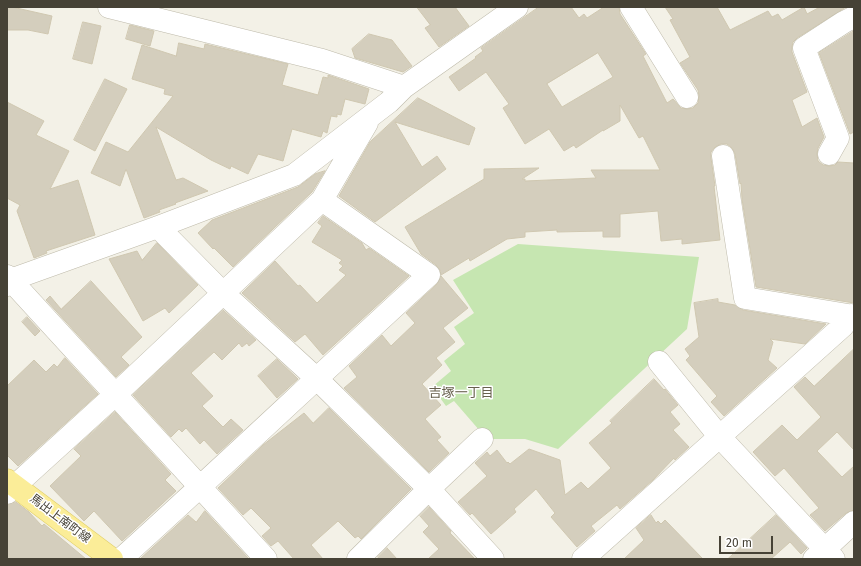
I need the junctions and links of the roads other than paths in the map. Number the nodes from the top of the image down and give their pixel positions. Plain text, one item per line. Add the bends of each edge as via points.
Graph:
1 (109, 7) edge
2 (517, 7) edge
3 (632, 7) edge
4 (845, 15) edge
5 (404, 87) junction
6 (687, 97) dead end
7 (372, 115) junction
8 (829, 154) dead end
9 (722, 156) dead end
10 (322, 200) junction
11 (158, 227) junction
12 (8, 280) edge
13 (223, 293) junction
14 (852, 316) edge
15 (658, 362) dead end
16 (316, 378) junction
17 (116, 394) junction
18 (719, 436) junction
19 (482, 439) dead end
20 (9, 486) edge
21 (200, 488) junction
22 (429, 489) junction
23 (854, 522) edge
24 (824, 556) edge
25 (112, 559) edge
26 (121, 559) edge
27 (266, 559) edge
28 (358, 559) edge
29 (493, 559) edge
30 (583, 559) edge

1 - 5 street via 322,60
2 - 5 street
3 - 6 street
4 - 8 street via 804,48 838,138
5 - 7 street
7 - 10 street
7 - 11 street via 294,175
9 - 14 street via 744,298
10 - 13 street
10 - 16 street via 429,275
11 - 12 street
11 - 13 street
12 - 17 street
13 - 16 street
13 - 17 street
14 - 18 street
15 - 18 street
16 - 21 street
16 - 22 street
17 - 20 street
17 - 21 street
18 - 24 street
18 - 30 street
19 - 22 street
20 - 25 main road, 馬出上南町線
21 - 26 street
21 - 27 street
22 - 28 street
22 - 29 street
23 - 24 street

